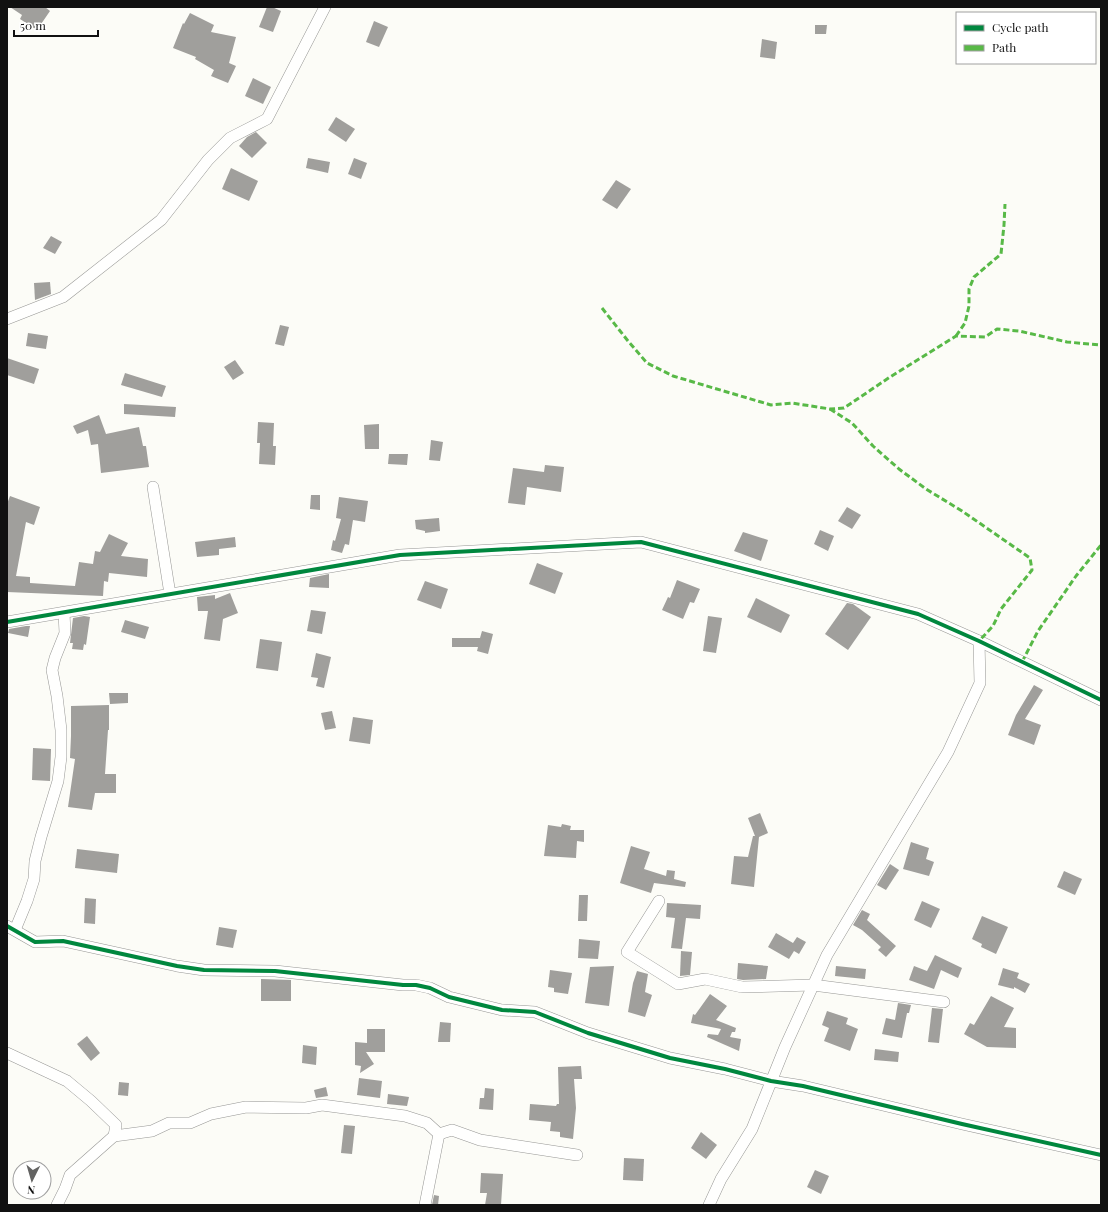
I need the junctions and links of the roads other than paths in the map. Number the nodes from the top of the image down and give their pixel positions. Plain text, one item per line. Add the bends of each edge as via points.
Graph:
1 (325, 7) edge
2 (7, 319) edge
3 (153, 487) dead end
4 (170, 594) junction
5 (64, 613) junction
6 (7, 622) edge
7 (979, 641) junction
8 (1101, 700) edge
9 (659, 901) dead end
10 (11, 928) edge
11 (813, 985) junction
12 (944, 1002) dead end
13 (7, 1053) edge
14 (772, 1081) junction
15 (439, 1134) junction
16 (114, 1136) junction
17 (577, 1155) dead end
18 (1101, 1155) edge
19 (56, 1205) edge
20 (425, 1205) edge
21 (709, 1205) edge

1 - 2 street via 267,119 230,138 208,160 161,220 64,297
3 - 4 street
4 - 5 street
4 - 7 street via 400,555 641,542 918,614
5 - 6 street
5 - 10 street via 65,633 52,670 61,730 58,781 40,837 34,879 27,901
7 - 8 street
7 - 11 street via 980,683 948,752 827,954
9 - 11 street via 627,952 678,984 705,978 742,987
10 - 14 street via 35,942 63,941 204,970 275,971 416,985 449,997 502,1010 535,1012 670,1058
11 - 12 street
11 - 14 street
13 - 16 street via 68,1081 116,1125
14 - 18 street
14 - 21 street via 752,1130 721,1179
15 - 16 street via 427,1123 405,1116 322,1105 306,1108 246,1108 211,1114 190,1123 169,1123 152,1131
15 - 17 street via 452,1130 480,1140
15 - 20 street
16 - 19 street via 70,1175

